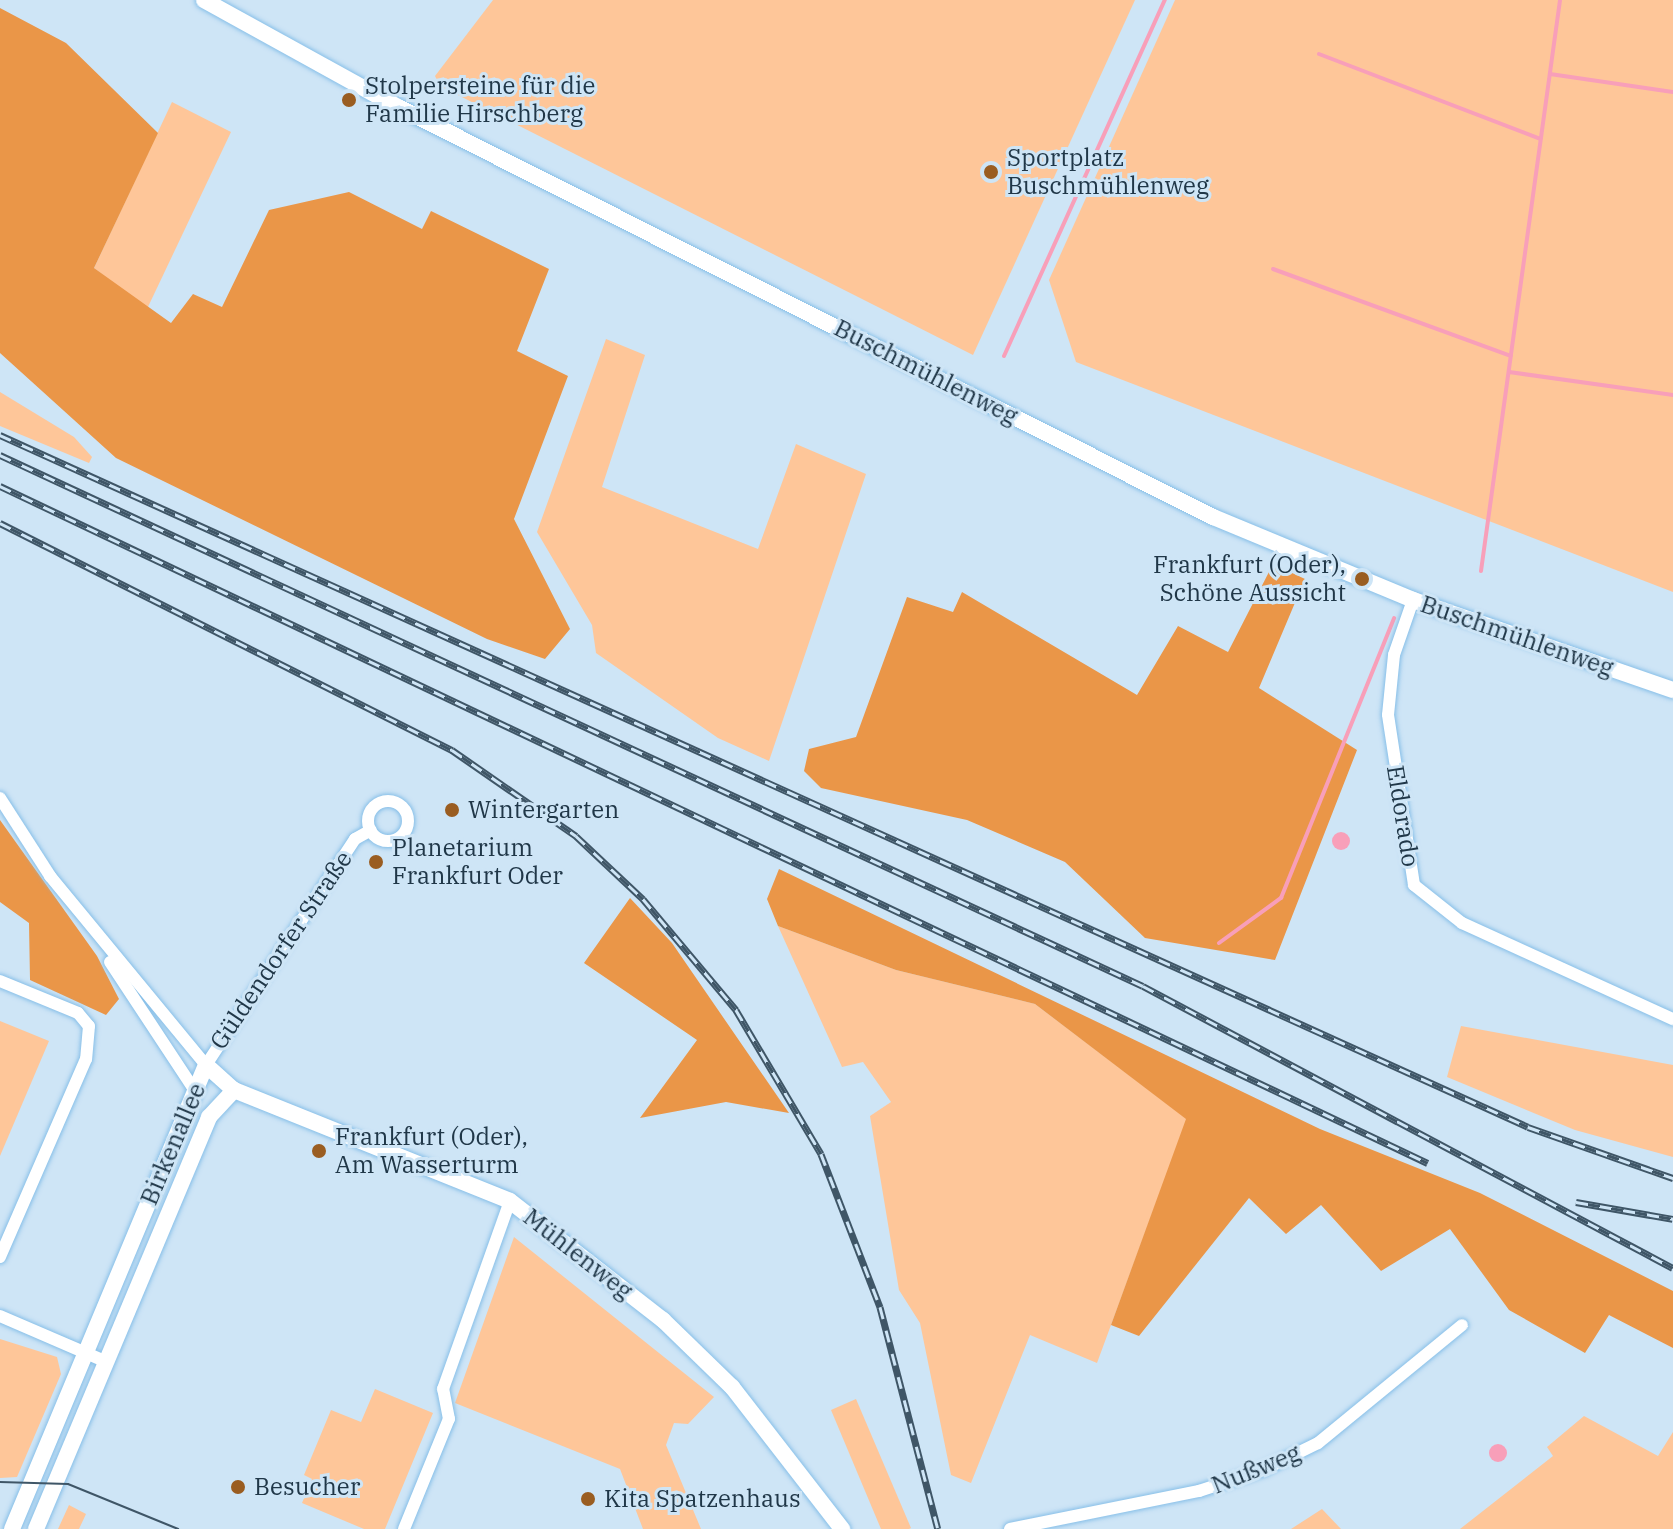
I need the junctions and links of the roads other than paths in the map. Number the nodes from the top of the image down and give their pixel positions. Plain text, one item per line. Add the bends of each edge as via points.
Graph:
1 (204, 0) edge
2 (224, 5) edge
3 (1413, 600) junction
4 (1673, 690) edge
5 (0, 798) edge
6 (371, 830) dead end
7 (73, 906) junction
8 (0, 981) edge
9 (1673, 1019) edge
10 (206, 1065) junction
11 (234, 1090) junction
12 (195, 1091) junction
13 (510, 1201) junction
14 (0, 1257) edge
15 (0, 1316) edge
16 (1462, 1325) dead end
17 (84, 1354) junction
18 (107, 1362) junction
19 (12, 1529) edge
20 (36, 1529) edge
21 (404, 1529) edge
22 (842, 1529) edge
23 (1010, 1529) edge

1 - 2 street, Buschmühlenweg
2 - 3 street, Buschmühlenweg via 400,108 1213,517
3 - 4 street, Buschmühlenweg
3 - 9 street, Eldorado via 1394,655 1388,715 1414,885 1462,923
5 - 7 street, Güldendorfer Straße
6 - 10 street, Güldendorfer Straße via 355,839
7 - 10 street, Güldendorfer Straße
7 - 12 street, Güldendorfer Straße
8 - 14 street via 78,1013 89,1026 86,1059
10 - 11 street, Birkenallee
10 - 12 street, Birkenallee
11 - 13 street, Mühlenweg
11 - 18 street, Birkenallee via 209,1117
12 - 17 street, Birkenallee
13 - 21 street via 443,1389 449,1419
13 - 22 street, Mühlenweg via 663,1320 732,1387
15 - 17 street
16 - 23 street, Nußweg via 1318,1443 1263,1470 1199,1491
17 - 18 street
17 - 19 street, Birkenallee
18 - 20 street, Birkenallee

